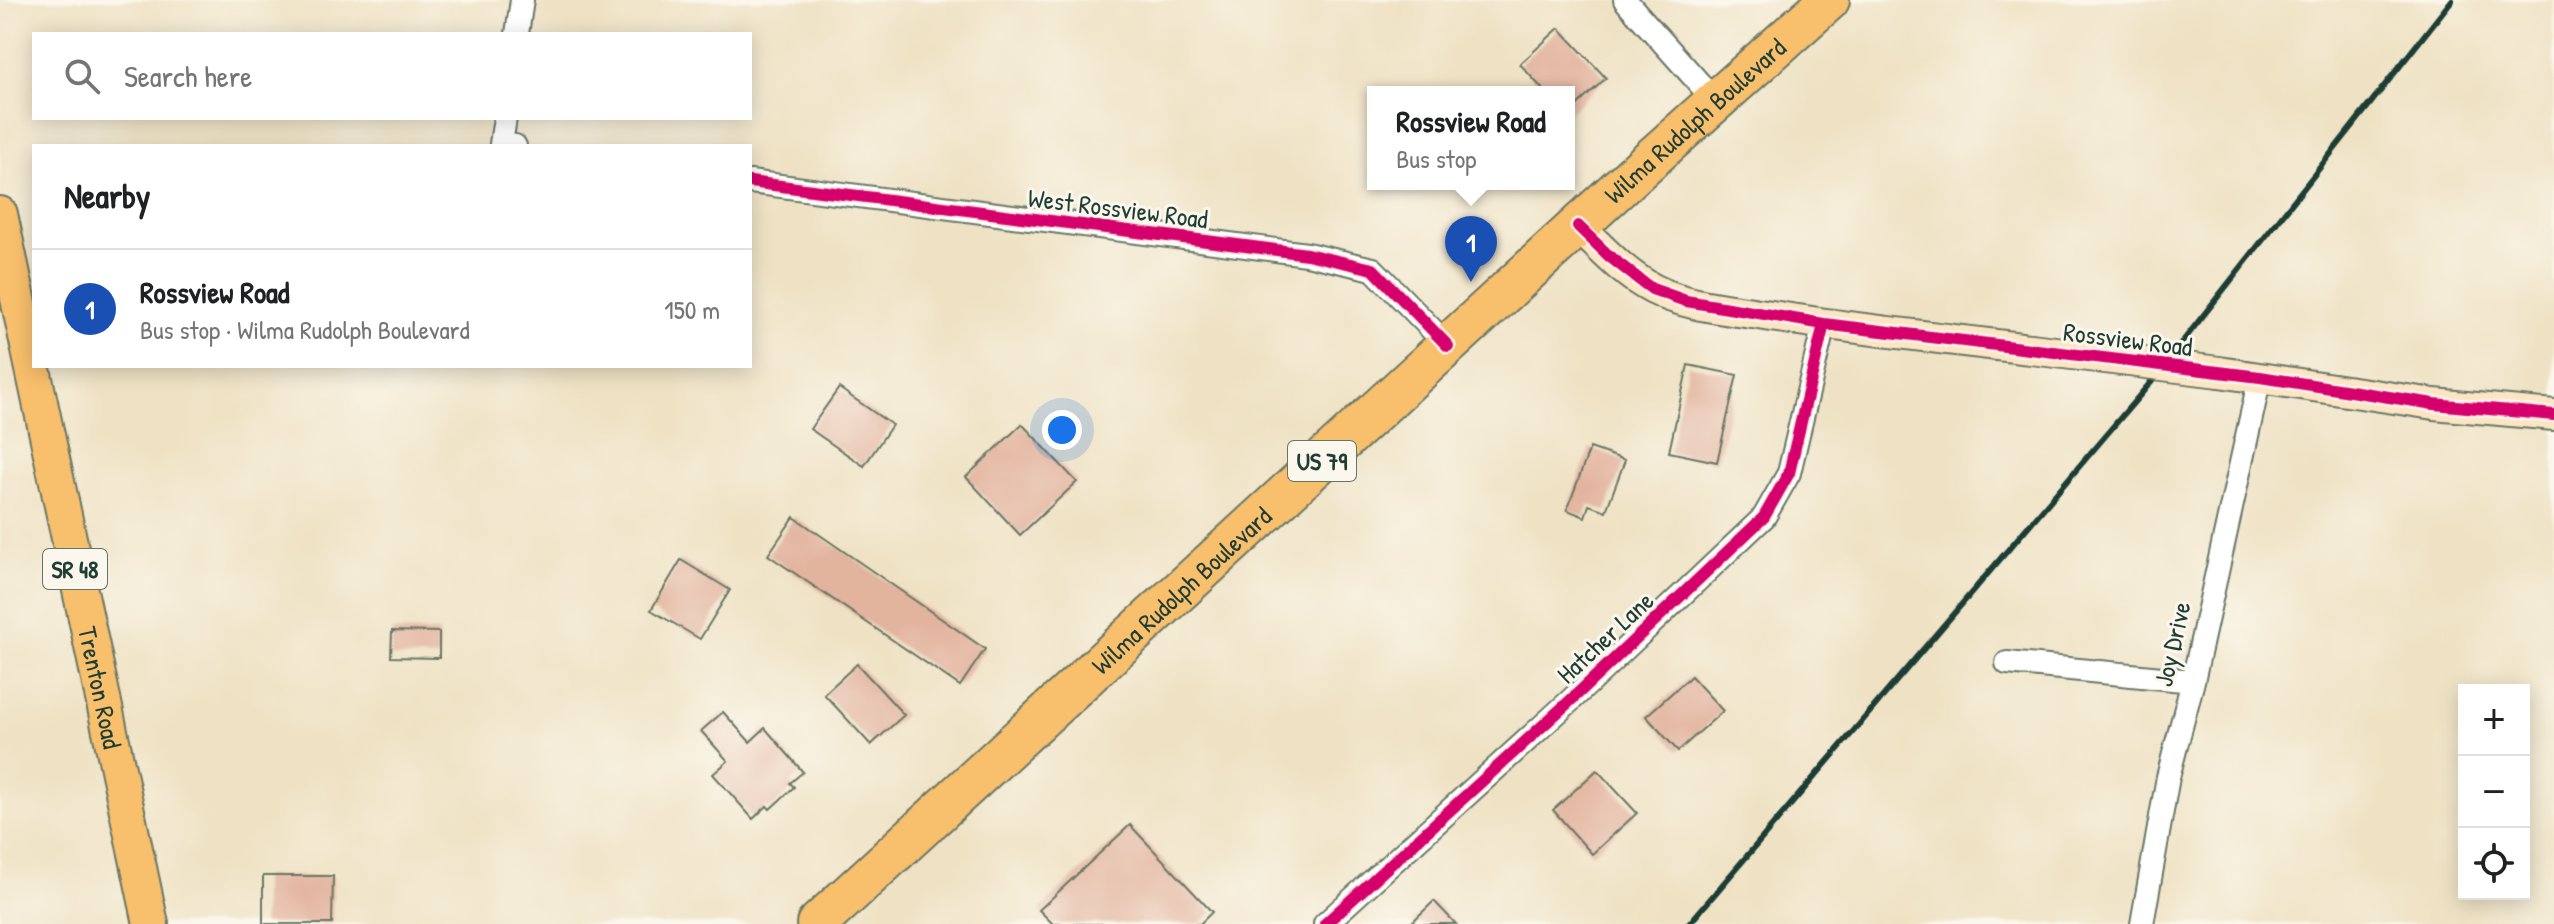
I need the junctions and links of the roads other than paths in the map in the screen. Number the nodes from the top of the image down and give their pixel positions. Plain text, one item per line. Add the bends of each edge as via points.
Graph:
1 (522, 0) edge
2 (1625, 0) edge
3 (1829, 0) edge
4 (517, 32) edge
5 (1716, 102) junction
6 (505, 120) edge
7 (501, 144) edge
8 (752, 182) edge
9 (0, 214) edge
10 (1578, 226) junction
11 (4, 252) edge
12 (1824, 324) junction
13 (1448, 346) junction
14 (2260, 377) junction
15 (2554, 415) edge
16 (2007, 663) dead end
17 (2193, 681) junction
18 (151, 924) edge
19 (817, 924) edge
20 (1325, 924) edge
21 (2142, 924) edge

1 - 4 street
2 - 5 street
3 - 5 highway, Wilma Rudolph Boulevard / US 79
5 - 10 highway, Wilma Rudolph Boulevard / US 79
6 - 7 street
8 - 13 street, West Rossview Road via 1307,254 1373,269
9 - 11 main road, Trenton Road / SR 48
10 - 12 street, Rossview Road via 1652,289 1686,301
10 - 13 highway, Wilma Rudolph Boulevard / US 79
11 - 18 main road, Trenton Road / SR 48
12 - 14 street, Rossview Road, bridge
12 - 20 street, Hatcher Lane via 1789,473 1764,517
13 - 19 highway, Wilma Rudolph Boulevard / US 79
14 - 15 street, Rossview Road via 2434,404
14 - 17 street, Joy Drive
16 - 17 street
17 - 21 street, Joy Drive via 2168,777

